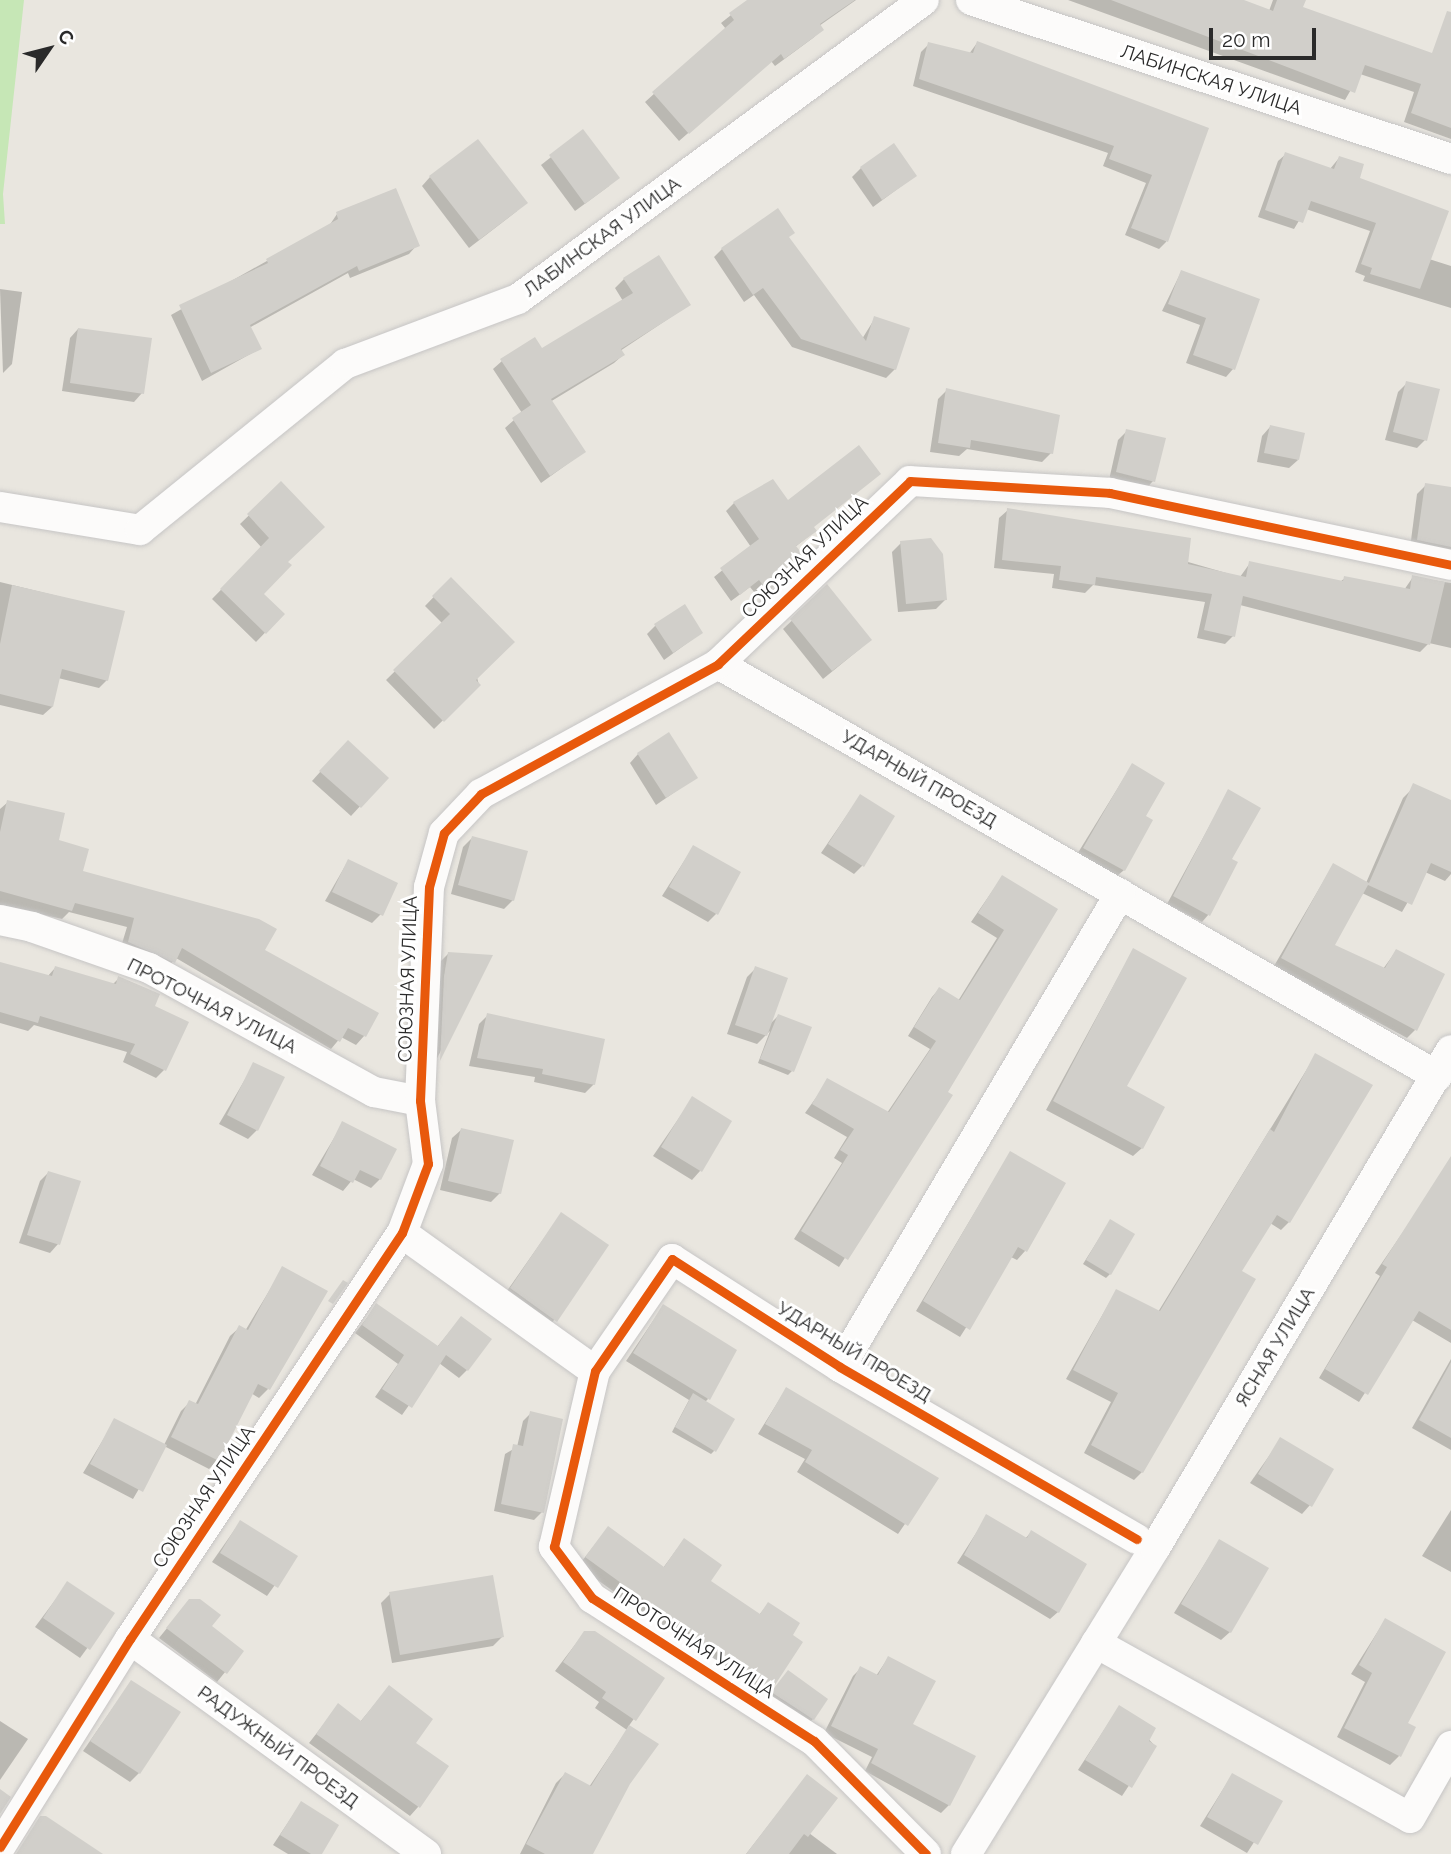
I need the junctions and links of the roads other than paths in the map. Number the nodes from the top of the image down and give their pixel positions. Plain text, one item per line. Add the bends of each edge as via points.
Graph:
1 (924, 0) edge
2 (971, 0) edge
3 (1451, 159) edge
4 (0, 507) edge
5 (1451, 565) edge
6 (718, 664) junction
7 (1120, 894) junction
8 (0, 920) edge
9 (1451, 1050) edge
10 (1437, 1076) junction
11 (420, 1101) junction
12 (402, 1233) junction
13 (841, 1367) junction
14 (595, 1371) junction
15 (1137, 1539) dead end
16 (130, 1639) junction
17 (1096, 1643) junction
18 (1451, 1746) edge
19 (0, 1847) edge
20 (426, 1854) edge
21 (926, 1854) edge
22 (966, 1854) edge

1 - 4 street, ЛАБИНСКАЯ УЛИЦА via 518,299 345,364 140,530
2 - 3 street, ЛАБИНСКАЯ УЛИЦА
5 - 6 street, СОЮЗНАЯ УЛИЦА via 1110,493 910,481
6 - 7 street, УДАРНЫЙ ПРОЕЗД
6 - 11 street, СОЮЗНАЯ УЛИЦА via 481,794 444,833 429,887
7 - 10 street, УДАРНЫЙ ПРОЕЗД
7 - 13 street, УДАРНЫЙ ПРОЕЗД
8 - 11 street, ПРОТОЧНАЯ УЛИЦА via 32,926 149,968 374,1091
9 - 10 street, ЯСНАЯ УЛИЦА
10 - 17 street, ЯСНАЯ УЛИЦА
11 - 12 street, СОЮЗНАЯ УЛИЦА via 428,1164
12 - 14 street
12 - 16 street, СОЮЗНАЯ УЛИЦА
13 - 14 street, УДАРНЫЙ ПРОЕЗД via 671,1259
13 - 15 street, УДАРНЫЙ ПРОЕЗД
14 - 21 street, ПРОТОЧНАЯ УЛИЦА via 554,1547 592,1598 814,1741
16 - 19 street, СОЮЗНАЯ УЛИЦА
16 - 20 street, РАДУЖНЫЙ ПРОЕЗД
17 - 18 street via 1410,1818
17 - 22 street, ЯСНАЯ УЛИЦА

